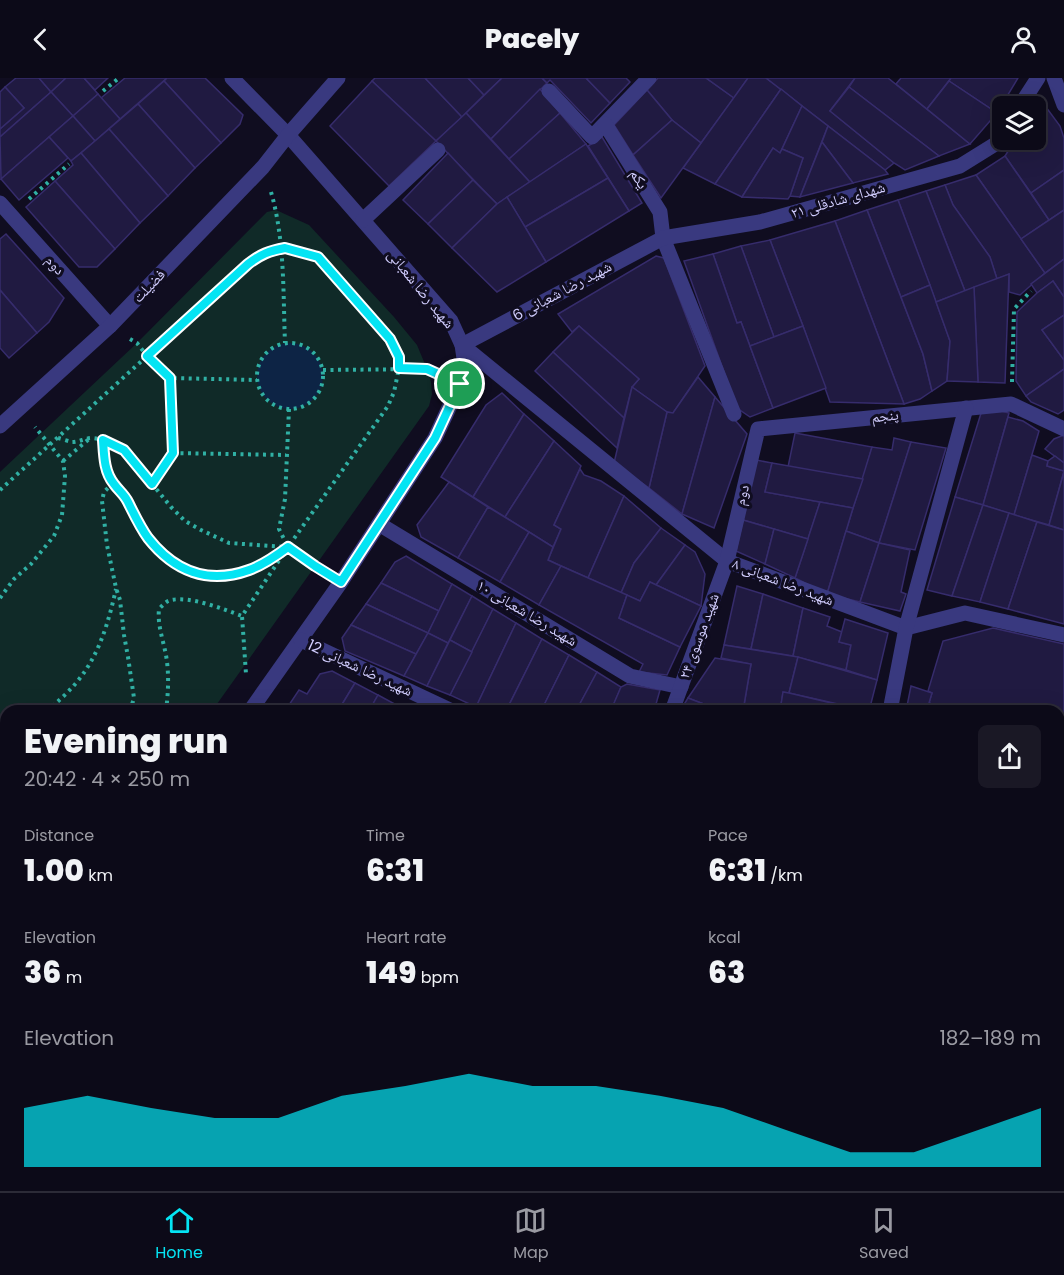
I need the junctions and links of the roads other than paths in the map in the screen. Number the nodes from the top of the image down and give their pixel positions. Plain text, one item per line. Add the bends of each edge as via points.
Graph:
1 (232, 78) edge
2 (338, 78) edge
3 (649, 78) edge
4 (1038, 78) edge
5 (1054, 78) edge
6 (549, 91) dead end
7 (1026, 96) edge
8 (1064, 105) edge
9 (605, 124) junction
10 (288, 135) junction
11 (992, 146) edge
12 (438, 150) dead end
13 (0, 202) edge
14 (363, 220) junction
15 (663, 237) junction
16 (110, 326) junction
17 (462, 345) junction
18 (966, 408) junction
19 (734, 414) dead end
20 (0, 426) edge
21 (758, 429) joint
22 (1064, 429) edge
23 (379, 524) junction
24 (727, 561) junction
25 (906, 628) junction
26 (1064, 635) edge
27 (301, 640) junction
28 (681, 687) junction
29 (254, 705) edge
30 (439, 705) edge
31 (674, 705) edge
32 (891, 705) edge

1 - 10 street, شهید رضا شعبانی
2 - 10 street, فضیلت
3 - 9 street
4 - 7 street
5 - 8 street
6 - 9 street via 592,137
9 - 15 street, یکم via 660,212
10 - 14 street, شهید رضا شعبانی
10 - 16 street, فضیلت via 263,167
11 - 15 street, شهدای شادقلی ۲۱ via 960,166 759,222
12 - 14 street
13 - 16 street, دوم
14 - 17 street, شهید رضا شعبانی via 451,321
15 - 17 street, شهید رضا شعبانی 6
15 - 19 street, یکم
16 - 20 street, فضیلت
17 - 23 street, شهید رضا شعبانی via 465,365 460,384 435,438
17 - 24 street, شهید رضا شعبانی ۸
18 - 21 street, پنجم
18 - 22 street, پنجم via 1011,404
18 - 25 street
21 - 24 street, دوم
23 - 27 street, شهید رضا شعبانی
23 - 28 street, شهید رضا شعبانی ۱۰ via 630,676
24 - 25 street, شهید رضا شعبانی ۸
24 - 28 street, شهید موسوی ۲۴
25 - 26 street via 965,613
25 - 32 street
27 - 29 street, شهید رضا شعبانی
27 - 30 street, شهید رضا شعبانی 12
28 - 31 street, شهید موسوی ۲۴

